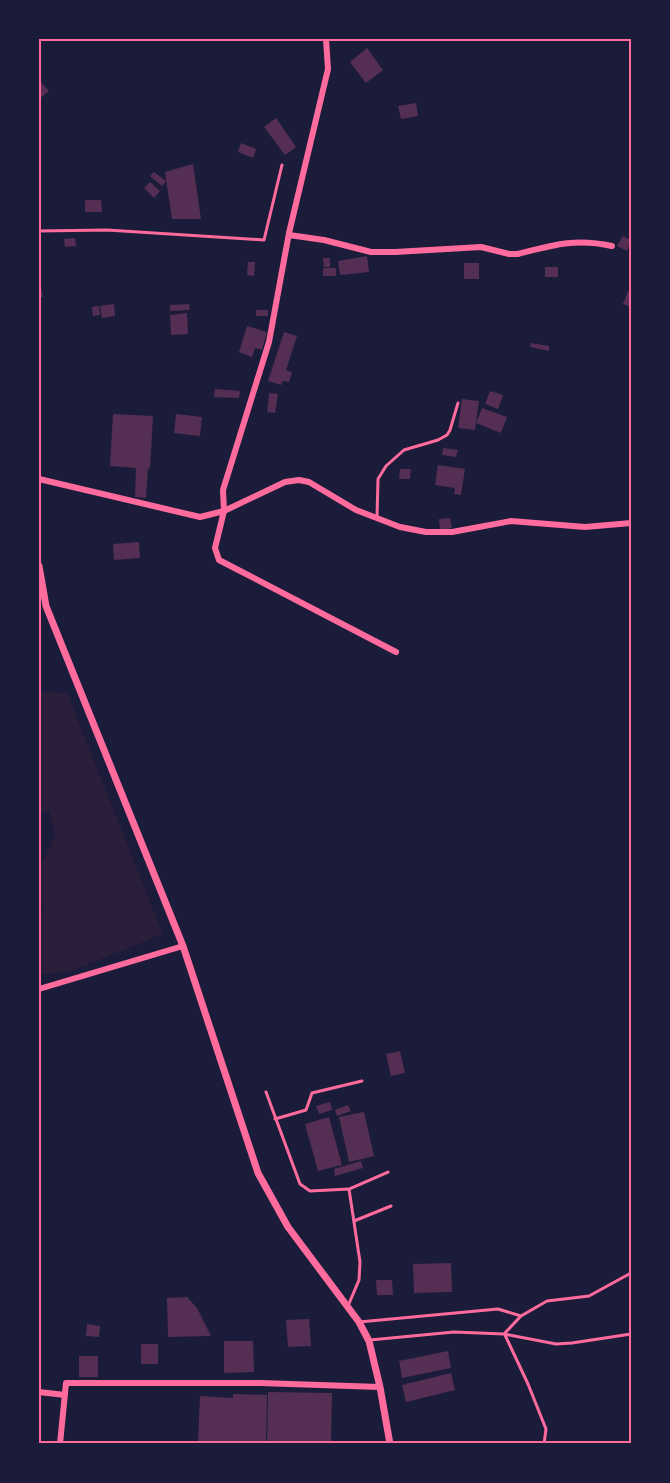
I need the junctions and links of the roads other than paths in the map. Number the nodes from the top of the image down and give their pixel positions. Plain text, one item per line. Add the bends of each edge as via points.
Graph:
1 (326, 39) edge
2 (282, 165) dead end
3 (39, 231) edge
4 (289, 235) junction
5 (612, 246) dead end
6 (458, 403) dead end
7 (39, 479) edge
8 (224, 511) junction
9 (377, 518) junction
10 (631, 523) edge
11 (39, 566) edge
12 (396, 652) dead end
13 (183, 946) junction
14 (39, 989) edge
15 (362, 1081) dead end
16 (266, 1092) dead end
17 (275, 1119) junction
18 (388, 1172) dead end
19 (349, 1189) junction
20 (391, 1206) dead end
21 (354, 1221) junction
22 (631, 1273) edge
23 (348, 1308) junction
24 (520, 1316) junction
25 (359, 1323) junction
26 (504, 1334) junction
27 (631, 1334) edge
28 (369, 1341) junction
29 (380, 1387) junction
30 (39, 1392) edge
31 (65, 1395) junction
32 (60, 1444) edge
33 (390, 1444) edge
34 (544, 1444) edge

1 - 4 street via 328,69
2 - 3 lane via 264,240 107,230
4 - 5 street via 371,252 481,247 518,254 568,242
4 - 8 street via 269,342 223,490
6 - 9 lane via 447,435 404,450 386,466 378,479
7 - 8 street via 200,517
8 - 9 street via 285,482 299,480
8 - 12 street via 215,548 219,560
9 - 10 street via 413,530 440,533 511,521 585,527
11 - 13 street via 46,606
13 - 14 street
13 - 23 street via 258,1173 288,1227
15 - 17 lane via 314,1092 306,1110
16 - 17 lane
17 - 19 lane via 297,1181 303,1187 310,1191
18 - 19 lane
19 - 21 lane
20 - 21 lane
21 - 23 lane via 359,1280
22 - 24 lane via 589,1296 547,1301
23 - 25 street
24 - 25 lane via 498,1309
24 - 26 lane
25 - 28 street
26 - 27 lane via 556,1344
26 - 28 lane via 453,1332
26 - 34 lane via 546,1430
28 - 29 street
29 - 31 street via 98,1382 66,1383
29 - 33 street
30 - 31 street
31 - 32 street

